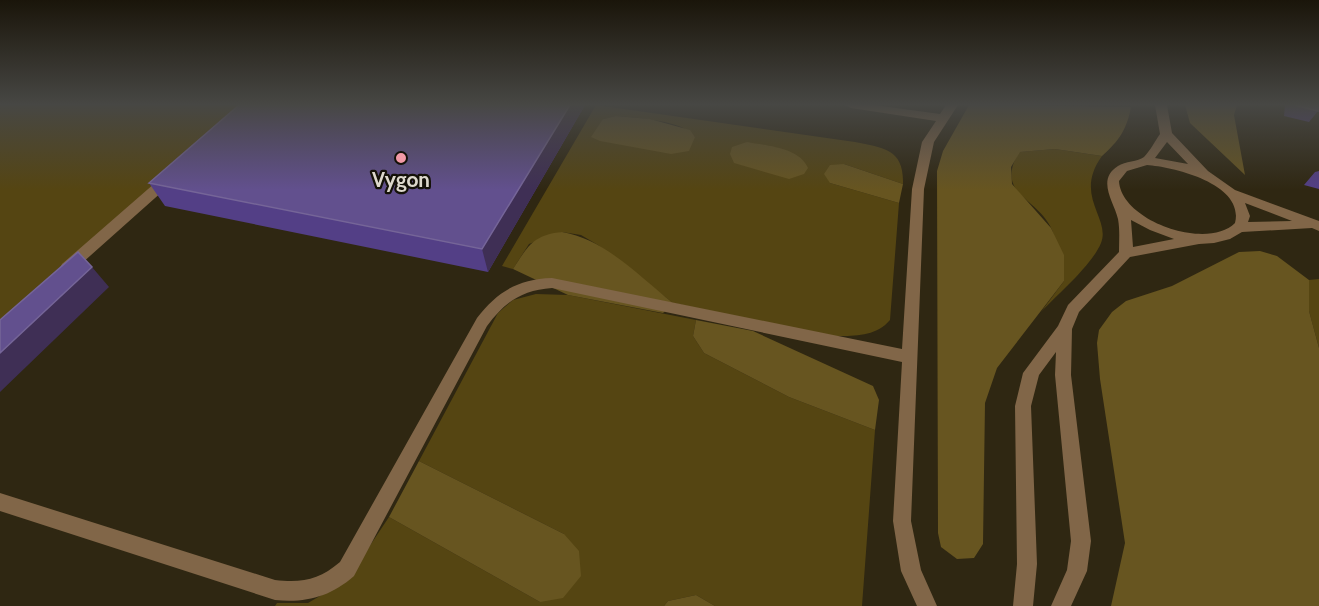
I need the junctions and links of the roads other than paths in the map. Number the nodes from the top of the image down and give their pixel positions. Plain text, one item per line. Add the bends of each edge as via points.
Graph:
1 (934, 133) edge
2 (1166, 134) joint
3 (1147, 161) junction
4 (180, 167) edge
5 (1207, 176) junction
6 (1231, 193) junction
7 (1121, 205) junction
8 (1317, 226) edge
9 (1241, 227) junction
10 (1198, 239) junction
11 (1126, 253) junction
12 (56, 279) edge
13 (1064, 329) junction
14 (910, 357) junction
15 (0, 502) edge
16 (927, 606) edge
17 (1023, 606) edge
18 (1060, 606) edge

1 - 14 street via 918,189
2 - 3 street
2 - 5 street
3 - 5 street
3 - 7 street via 1122,167 1114,174 1114,193
4 - 12 street
5 - 6 street
6 - 8 street
6 - 9 street via 1242,211
7 - 10 street via 1154,228
7 - 11 street
8 - 9 street
9 - 10 street via 1232,235
10 - 11 street
11 - 13 street via 1073,309
13 - 17 street via 1035,367 1024,392 1027,564
13 - 18 street via 1064,375 1081,541 1077,571
14 - 15 street via 552,283 533,283 510,292 482,322 347,569 332,583 315,590 275,590
14 - 16 street via 902,521 911,571

